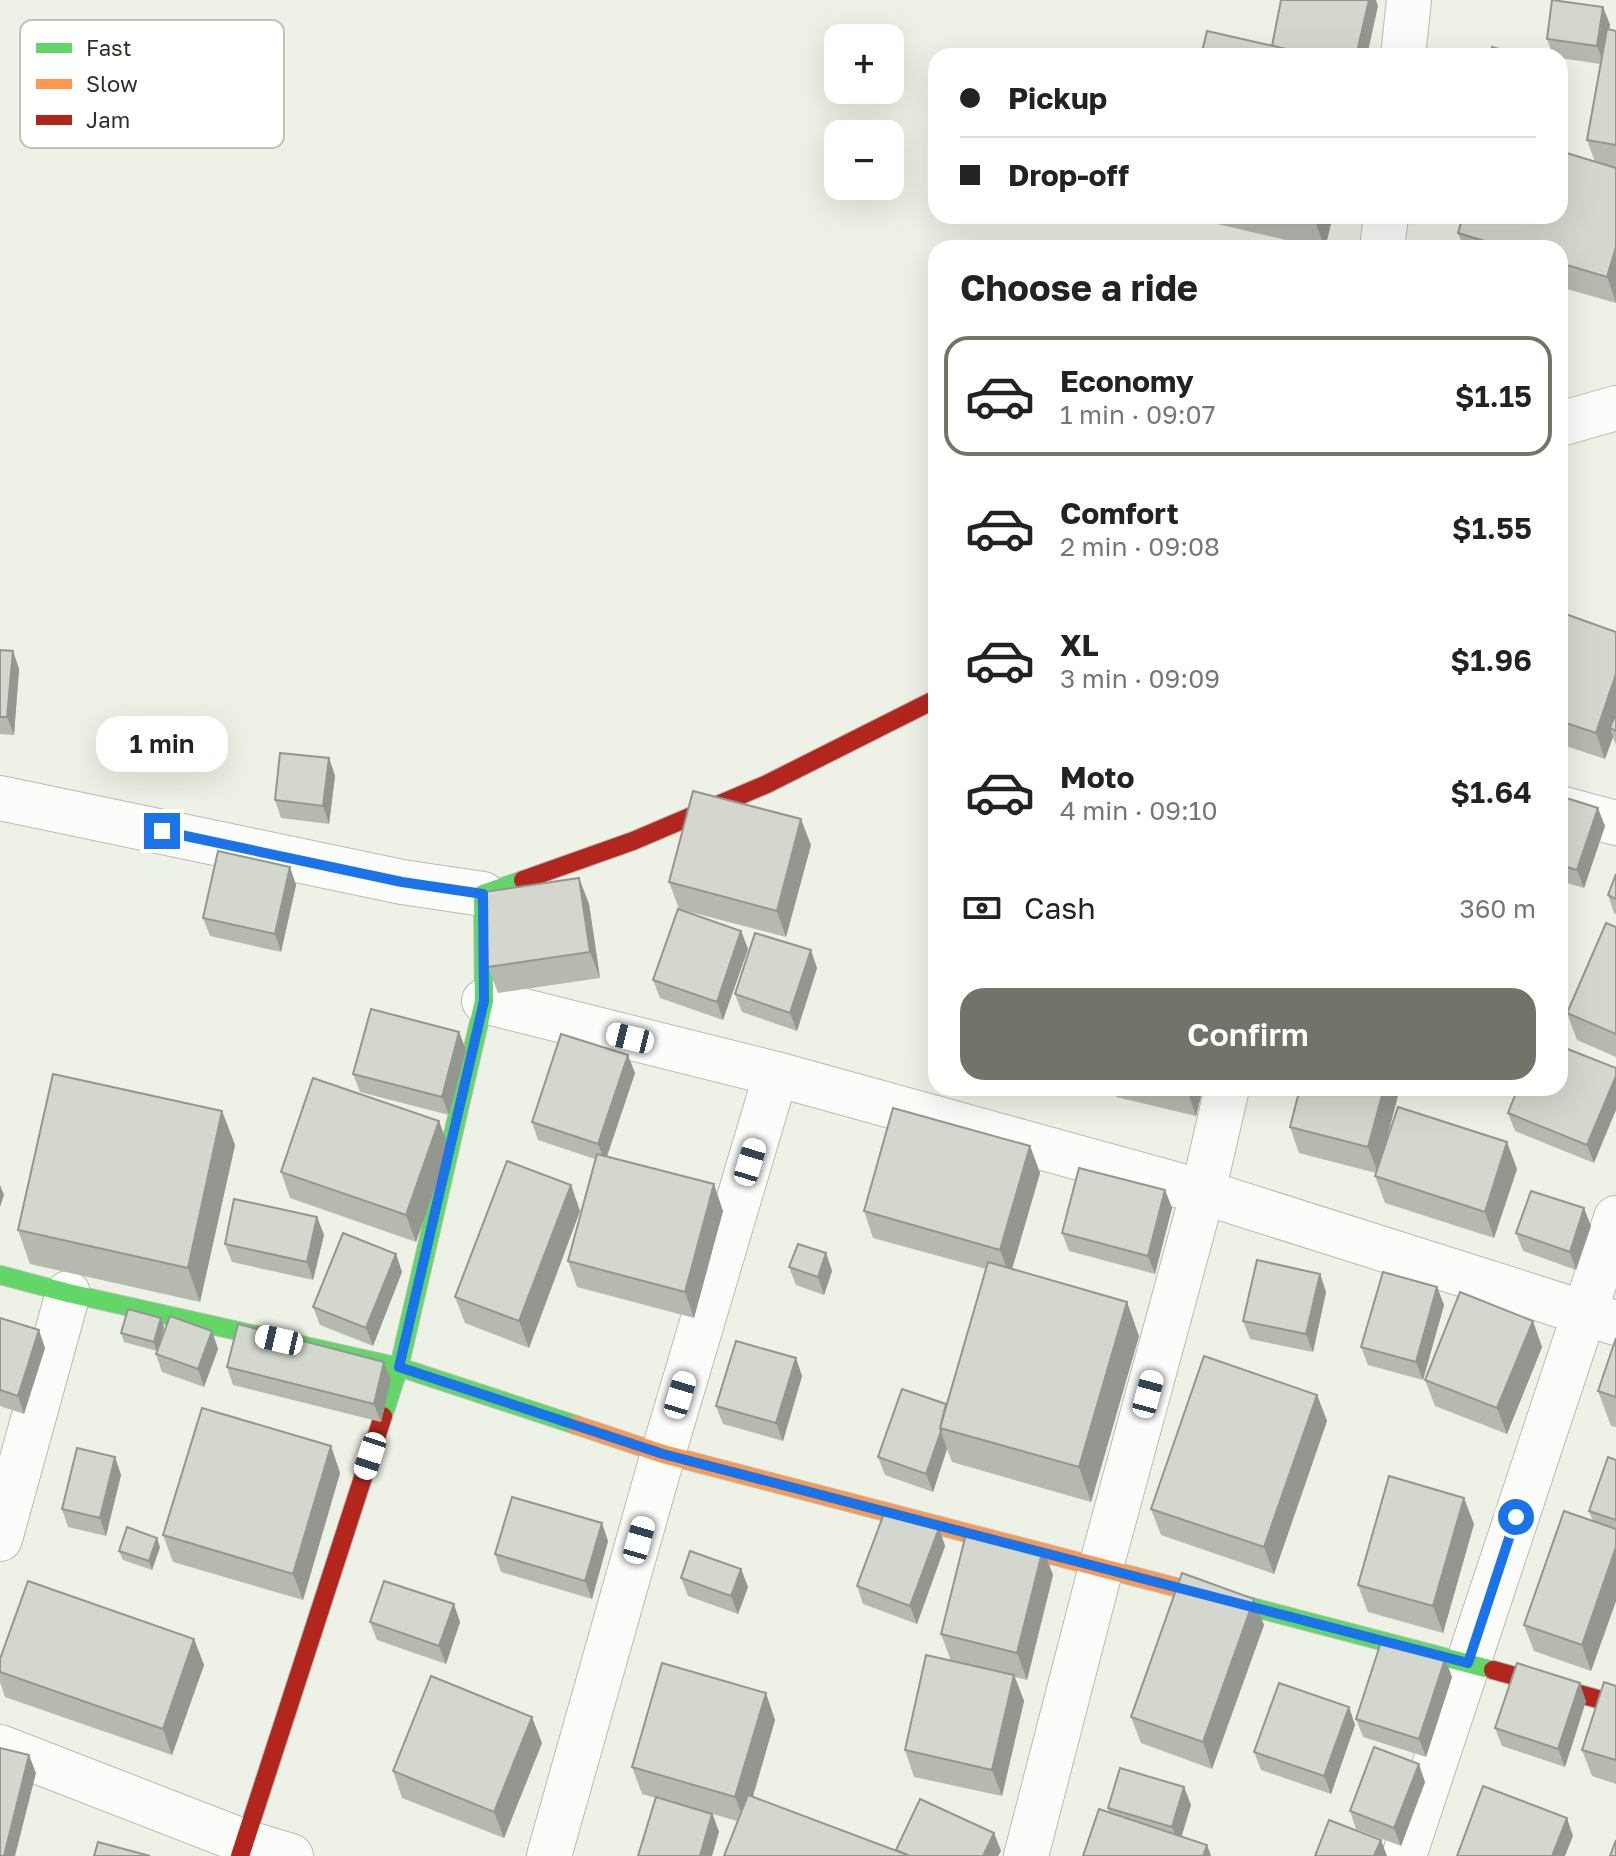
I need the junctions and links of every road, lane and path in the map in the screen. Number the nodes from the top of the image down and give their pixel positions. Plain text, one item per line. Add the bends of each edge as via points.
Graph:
1 (1409, 0) edge
2 (1404, 48) edge
3 (1616, 408) edge
4 (1568, 422) edge
5 (928, 703) edge
6 (0, 798) edge
7 (1568, 810) edge
8 (1616, 823) edge
9 (483, 894) junction
10 (484, 1001) junction
11 (776, 1074) junction
12 (1225, 1096) edge
13 (1203, 1192) junction
14 (1616, 1218) edge
15 (0, 1275) edge
16 (68, 1293) junction
17 (1600, 1318) edge
18 (399, 1367) junction
19 (663, 1454) junction
20 (0, 1539) edge
21 (1101, 1567) junction
22 (1468, 1663) junction
23 (1616, 1704) edge
24 (0, 1747) edge
25 (243, 1849) edge
26 (291, 1856) edge
27 (549, 1856) edge
28 (1026, 1856) edge
29 (1404, 1856) edge

1 - 2 street
3 - 4 street
5 - 9 street via 767,784 633,841
6 - 9 street via 402,882
7 - 8 street
9 - 10 street
10 - 11 street
10 - 18 street
11 - 13 street
11 - 19 street
12 - 13 street
13 - 17 street
13 - 21 street
14 - 17 street
15 - 16 street
16 - 18 street
16 - 20 street
17 - 22 street
18 - 19 street
18 - 25 street
19 - 21 street
19 - 27 street
21 - 22 street
21 - 28 street
22 - 23 street
22 - 29 street
24 - 25 street
25 - 26 street

